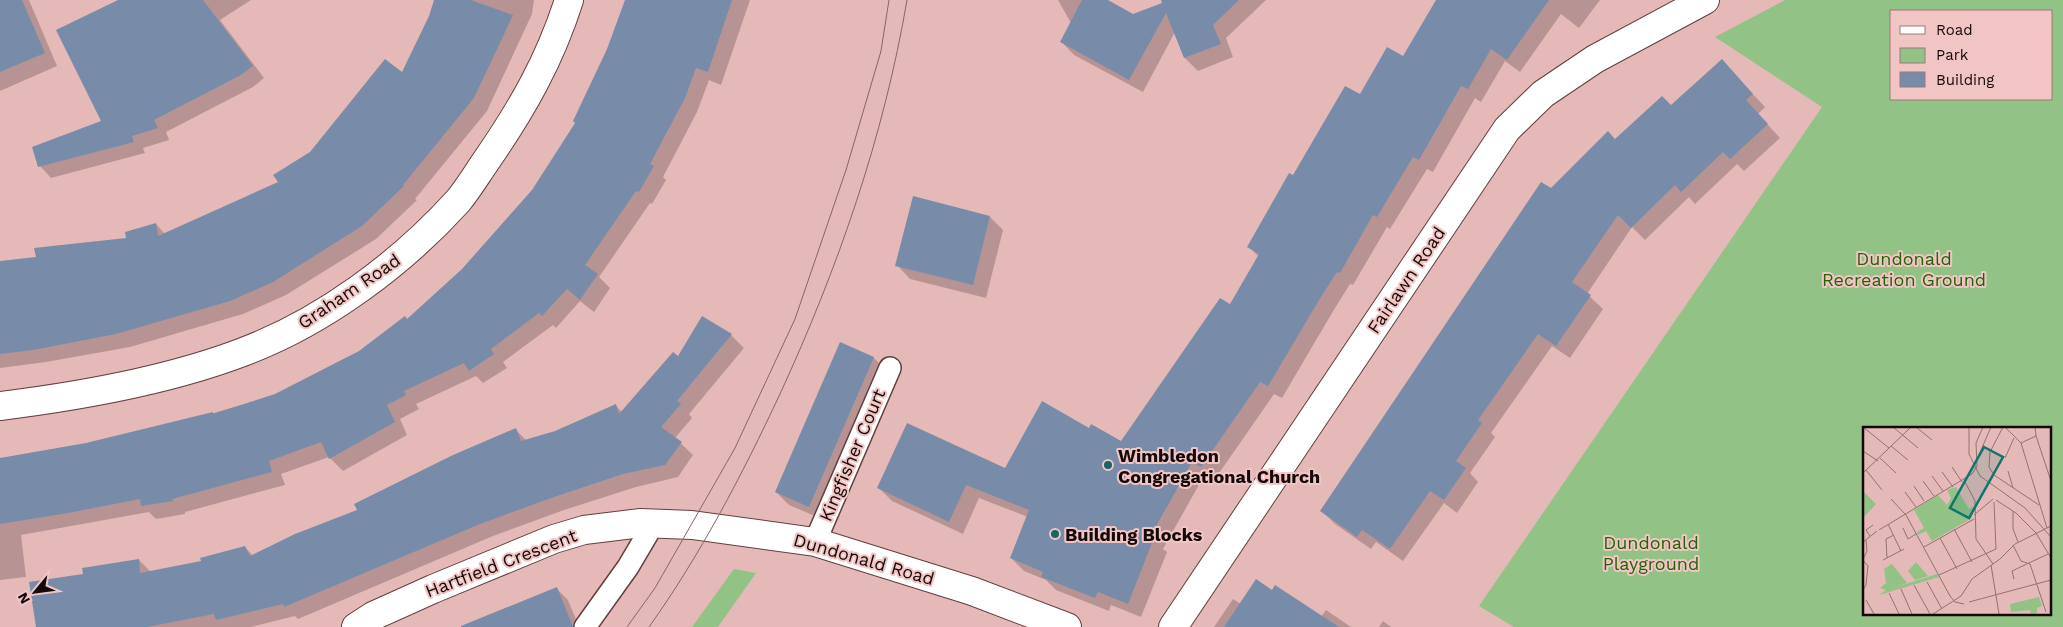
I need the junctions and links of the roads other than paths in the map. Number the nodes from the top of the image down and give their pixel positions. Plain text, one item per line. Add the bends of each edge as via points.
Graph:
1 (568, 0) edge
2 (1705, 0) edge
3 (890, 368) dead end
4 (0, 406) edge
5 (654, 523) junction
6 (815, 542) junction
7 (1034, 621) edge
8 (356, 627) edge
9 (585, 627) edge
10 (1067, 627) edge
11 (1173, 627) edge

1 - 4 street, Graham Road via 543,68 516,118 459,200 410,249 353,293 304,323 244,352 181,372 54,399
2 - 11 street, Fairlawn Road via 1595,59 1543,94 1507,129
3 - 6 lane, Kingfisher Court
5 - 6 street, Dundonald Road
5 - 8 street, Hartfield Crescent via 607,526 554,539 433,589
5 - 9 lane via 628,567
6 - 7 street, Dundonald Road via 937,580
7 - 10 street, Dundonald Road

